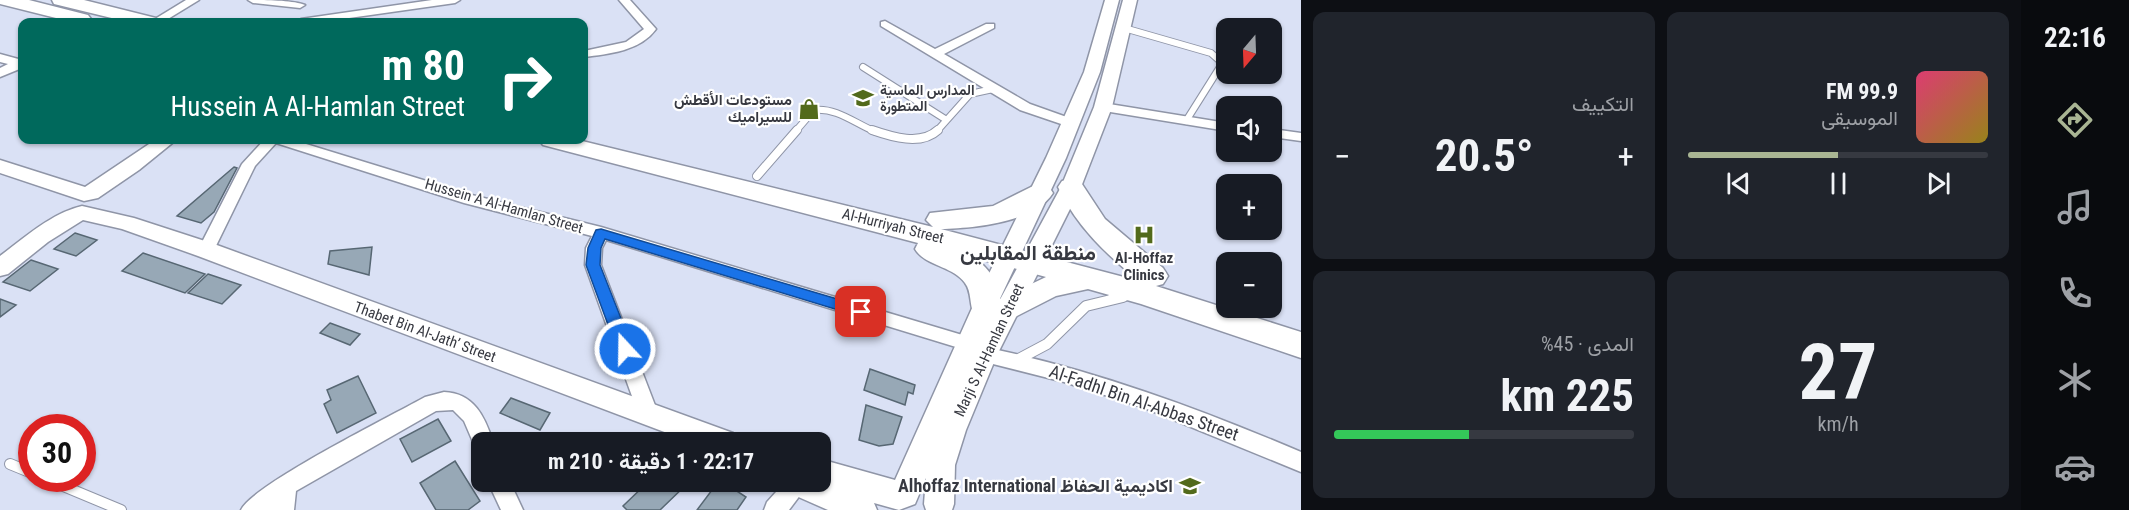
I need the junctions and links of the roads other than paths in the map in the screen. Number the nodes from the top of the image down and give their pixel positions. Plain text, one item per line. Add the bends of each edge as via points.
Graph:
1 (7, 0) edge
2 (61, 0) edge
3 (194, 0) edge
4 (253, 0) edge
5 (455, 0) edge
6 (624, 0) edge
7 (1112, 0) edge
8 (1130, 0) edge
9 (299, 3) edge
10 (77, 18) edge
11 (133, 18) edge
12 (163, 18) edge
13 (301, 18) edge
14 (329, 18) edge
15 (885, 24) dead end
16 (990, 26) dead end
17 (1124, 28) junction
18 (588, 53) edge
19 (934, 54) junction
20 (0, 58) edge
21 (18, 63) edge
22 (18, 65) edge
23 (863, 67) dead end
24 (0, 73) edge
25 (993, 89) junction
26 (1103, 107) junction
27 (945, 118) junction
28 (1186, 121) junction
29 (1070, 123) junction
30 (1216, 125) edge
31 (588, 133) edge
32 (1282, 134) edge
33 (1301, 137) edge
34 (162, 144) edge
35 (267, 144) edge
36 (293, 144) edge
37 (567, 144) edge
38 (0, 166) edge
39 (0, 171) edge
40 (757, 176) junction
41 (1071, 187) junction
42 (1040, 193) junction
43 (84, 203) junction
44 (940, 220) junction
45 (883, 224) junction
46 (601, 233) junction
47 (206, 250) junction
48 (1025, 250) junction
49 (0, 267) edge
50 (1089, 278) junction
51 (1149, 285) junction
52 (1216, 298) edge
53 (997, 307) junction
54 (1282, 318) edge
55 (1301, 324) edge
56 (1301, 345) edge
57 (976, 350) junction
58 (1015, 361) junction
59 (648, 412) junction
60 (478, 432) edge
61 (698, 432) edge
62 (1301, 462) edge
63 (10, 464) dead end
64 (18, 467) edge
65 (286, 485) junction
66 (831, 486) edge
67 (78, 492) edge
68 (504, 492) edge
69 (792, 492) edge
70 (827, 492) edge
71 (899, 500) edge
72 (941, 507) edge
73 (121, 510) edge
74 (252, 510) edge
75 (283, 510) edge
76 (512, 510) edge
77 (775, 510) edge
78 (862, 510) edge

1 - 10 highway
2 - 11 highway
3 - 12 street
4 - 9 street
5 - 14 street
6 - 18 street via 650,29 647,34 632,43
7 - 29 street, Marji S Al-Hamlan Street via 1092,72
8 - 17 street, Marji S Al-Hamlan Street
9 - 13 street
15 - 19 street
16 - 19 street
17 - 26 street, Marji S Al-Hamlan Street
17 - 28 lane via 1217,58 1220,66
19 - 25 street
20 - 21 street
22 - 24 street
23 - 27 lane
25 - 27 lane via 970,94
25 - 29 street via 1024,106
26 - 28 street
26 - 41 street, Marji S Al-Hamlan Street
27 - 40 lane via 937,133 920,139 877,132 831,110 818,109
28 - 30 street
29 - 42 street, Marji S Al-Hamlan Street
31 - 40 highway, Al-Hurriyah Street
32 - 33 street
34 - 43 street
35 - 47 street via 249,165
36 - 46 street, Hussein A Al-Hamlan Street via 469,199
37 - 45 highway, Al-Hurriyah Street
38 - 43 street, Thabet Bin Al-Jath’ Street
39 - 43 street, Thabet Bin Al-Jath’ Street
40 - 44 highway, Al-Hurriyah Street
41 - 48 street, Marji S Al-Hamlan Street
41 - 51 highway via 1085,215
42 - 44 highway via 1005,214
42 - 48 street, Marji S Al-Hamlan Street
43 - 47 street, Thabet Bin Al-Jath’ Street via 126,223
43 - 49 street
44 - 48 highway, Al-Hurriyah Street
45 - 48 highway, Al-Hurriyah Street
45 - 53 highway via 971,269
46 - 57 street, Hussein A Al-Hamlan Street
46 - 59 street via 594,248 593,265
47 - 59 street, Thabet Bin Al-Jath’ Street
48 - 50 highway, Al-Hurriyah Street
48 - 51 highway, Al-Hurriyah Street
48 - 53 street, Marji S Al-Hamlan Street
50 - 51 highway, Al-Hurriyah Street
50 - 53 highway via 1048,287
51 - 52 highway, Al-Hurriyah Street
51 - 56 highway, Al-Hurriyah Street
51 - 58 lane via 1086,306 1047,344
53 - 57 street, Marji S Al-Hamlan Street
54 - 55 highway
57 - 58 street, Al-Fadhl Bin Al-Abbas Street
57 - 71 street, Marji S Al-Hamlan Street
57 - 72 street, Marji S Al-Hamlan Street via 941,465
58 - 62 street, Al-Fadhl Bin Al-Abbas Street via 1156,405
59 - 61 street, Thabet Bin Al-Jath’ Street
60 - 65 street via 465,405 445,399
63 - 64 lane
65 - 74 street
65 - 75 street
66 - 71 street
67 - 73 lane
68 - 76 street
69 - 77 street
70 - 78 street
71 - 72 street via 913,492 924,494

